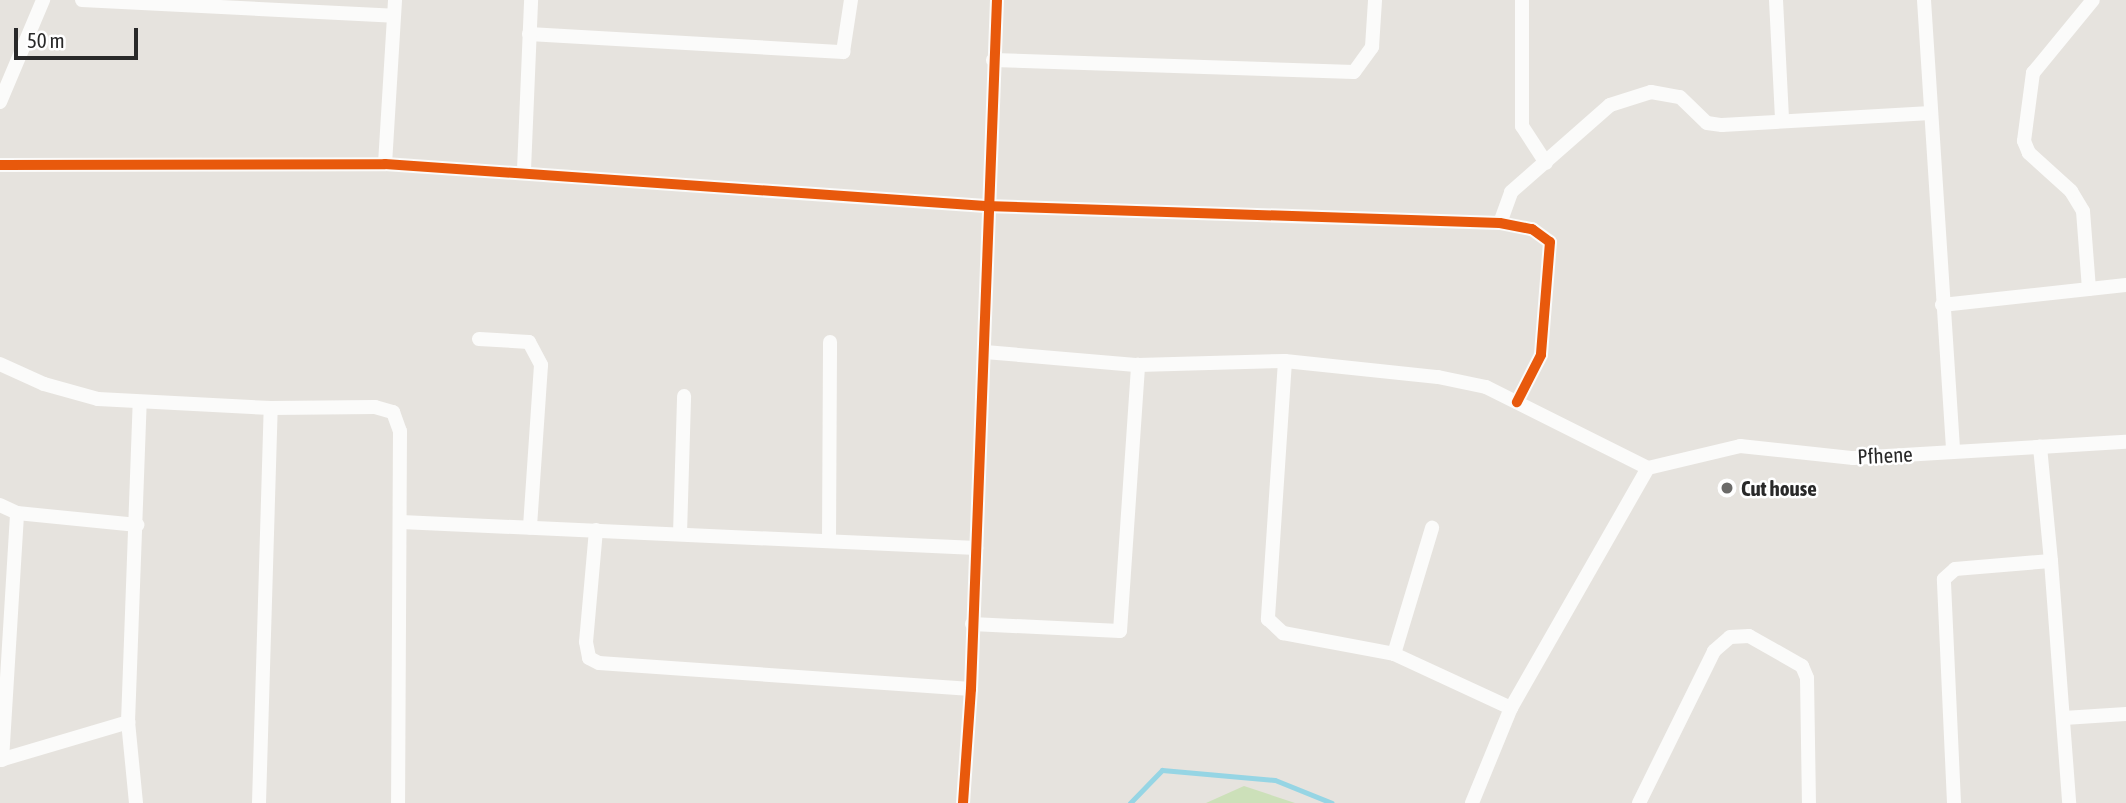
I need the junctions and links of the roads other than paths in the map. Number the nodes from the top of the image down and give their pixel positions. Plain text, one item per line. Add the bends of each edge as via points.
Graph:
1 (43, 0) edge
2 (82, 0) edge
3 (395, 0) edge
4 (531, 0) edge
5 (851, 0) edge
6 (997, 0) edge
7 (1376, 0) edge
8 (1522, 0) edge
9 (1776, 0) edge
10 (1924, 0) edge
11 (2093, 0) edge
12 (394, 16) junction
13 (530, 34) junction
14 (993, 60) junction
15 (0, 102) edge
16 (1931, 113) junction
17 (1782, 119) junction
18 (1546, 163) junction
19 (385, 164) junction
20 (0, 165) edge
21 (524, 170) junction
22 (986, 206) junction
23 (1500, 223) junction
24 (2126, 285) edge
25 (2089, 289) junction
26 (1942, 305) junction
27 (479, 339) dead end
28 (830, 342) dead end
29 (985, 352) junction
30 (1285, 361) junction
31 (0, 364) edge
32 (1138, 365) junction
33 (684, 396) dead end
34 (140, 402) junction
35 (1517, 402) junction
36 (271, 408) junction
37 (2126, 442) edge
38 (2040, 447) junction
39 (1953, 451) junction
40 (1648, 468) junction
41 (0, 505) edge
42 (17, 513) junction
43 (401, 522) junction
44 (137, 525) junction
45 (530, 528) junction
46 (1432, 528) dead end
47 (596, 530) junction
48 (680, 534) junction
49 (829, 541) junction
50 (976, 548) junction
51 (2051, 561) junction
52 (972, 624) junction
53 (4, 648) edge
54 (1394, 654) junction
55 (971, 689) junction
56 (1511, 709) junction
57 (2126, 713) edge
58 (2064, 718) junction
59 (128, 722) junction
60 (1, 760) edge
61 (1477, 800) edge
62 (136, 803) edge
63 (258, 803) edge
64 (398, 803) edge
65 (963, 803) edge
66 (1639, 803) edge
67 (1809, 803) edge
68 (1954, 803) edge
69 (2069, 803) edge

1 - 15 street
2 - 12 street
3 - 12 street
4 - 13 street
5 - 13 street via 844,52
6 - 14 street
7 - 14 street via 1371,47 1354,72
8 - 18 street via 1522,127
9 - 17 street
10 - 16 street
11 - 25 street via 2033,73 2024,141 2029,153 2071,191 2083,211
12 - 19 street
13 - 21 street
14 - 22 street
16 - 17 street
16 - 26 street
17 - 18 street via 1707,123 1681,97 1651,92 1610,105
18 - 23 street via 1511,192
19 - 20 street
19 - 21 street
21 - 22 street
22 - 23 street
22 - 29 street
23 - 35 street via 1532,229 1550,242 1541,355
24 - 25 street
25 - 26 street
26 - 39 street
27 - 45 street via 529,342 541,365
28 - 49 street
29 - 32 street
29 - 50 street
30 - 32 street
30 - 35 street via 1438,377 1486,387
30 - 54 street via 1268,620 1283,633
31 - 34 street via 44,384 98,399
32 - 52 street via 1121,631
33 - 48 street
34 - 36 street
34 - 44 street
35 - 40 street
36 - 43 street via 376,407 393,412 399,419
36 - 63 street
37 - 38 street, Pfhene
38 - 39 street, Pfhene
38 - 51 street
39 - 40 street, Pfhene via 1853,458 1740,446
40 - 56 street
41 - 42 street
42 - 44 street
42 - 53 street
43 - 45 street
43 - 64 street
44 - 59 street
45 - 47 street
46 - 54 street
47 - 48 street
47 - 55 street via 586,642 589,658 599,663
48 - 49 street
49 - 50 street
50 - 52 street
51 - 58 street
51 - 68 street via 1955,569 1944,579
52 - 55 street
53 - 60 street
54 - 56 street
55 - 65 street
56 - 61 street
57 - 58 street
58 - 69 street
59 - 60 street
59 - 62 street
66 - 67 street via 1714,651 1730,636 1749,636 1802,666 1807,678

